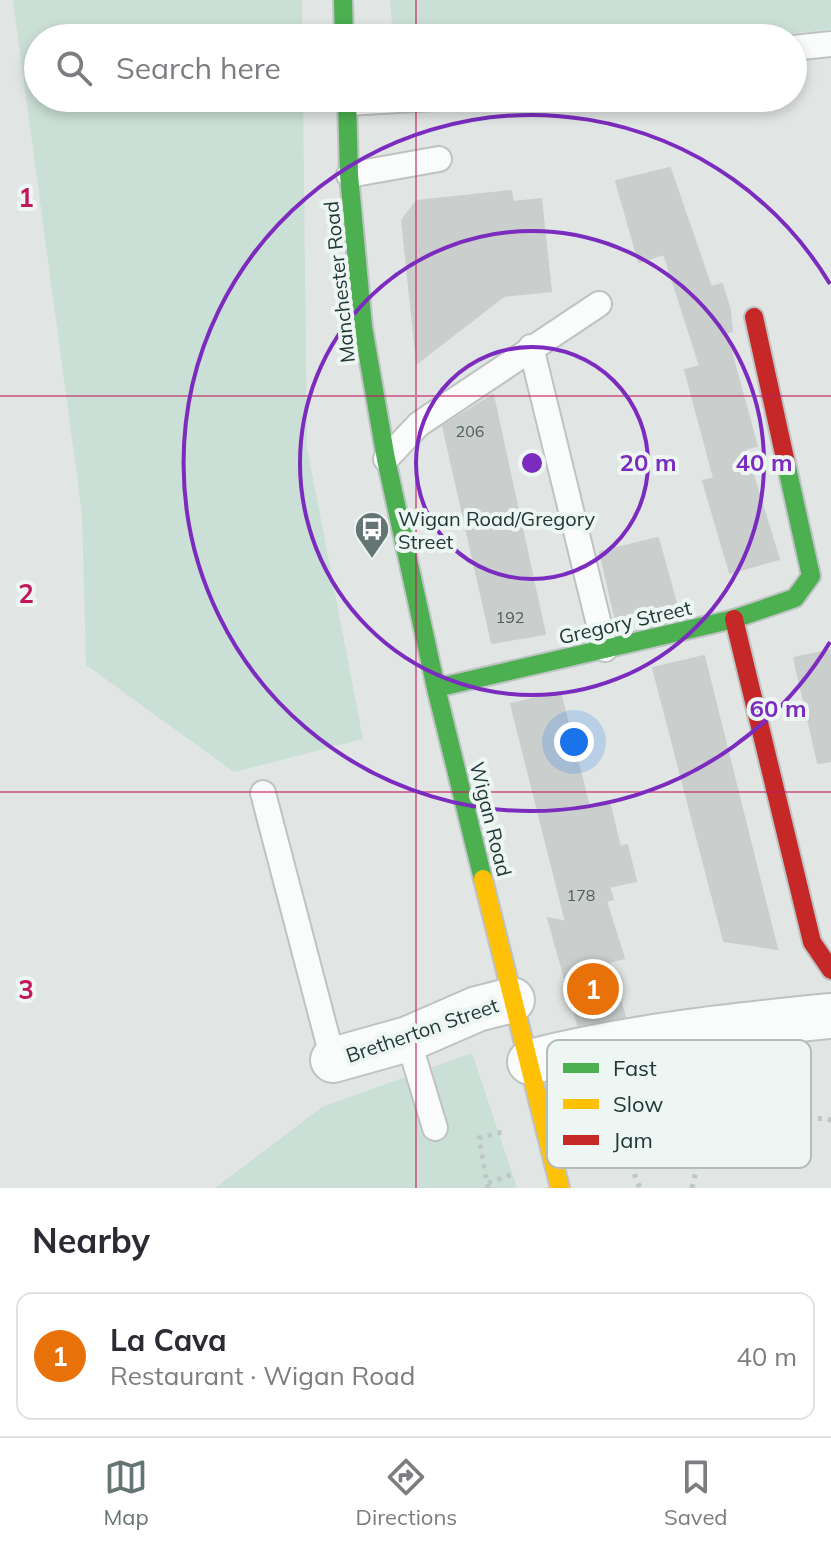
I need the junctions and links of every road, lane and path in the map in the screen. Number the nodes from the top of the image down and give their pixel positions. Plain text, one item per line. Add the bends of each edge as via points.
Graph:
1 (343, 0) edge
2 (344, 24) edge
3 (831, 44) edge
4 (807, 47) edge
5 (347, 112) edge
6 (439, 159) dead end
7 (349, 175) junction
8 (599, 304) dead end
9 (754, 317) dead end
10 (531, 347) junction
11 (386, 459) junction
12 (734, 619) junction
13 (605, 649) junction
14 (436, 688) junction
15 (263, 793) dead end
16 (831, 970) edge
17 (512, 1000) junction
18 (831, 1016) edge
19 (408, 1039) junction
20 (639, 1040) edge
21 (547, 1058) edge
22 (333, 1060) joint
23 (530, 1062) junction
24 (811, 1117) edge
25 (831, 1120) edge
26 (435, 1128) dead end
27 (510, 1130) dead end
28 (547, 1133) edge
29 (555, 1168) edge
30 (631, 1168) edge
31 (697, 1168) edge
32 (523, 1170) dead end
33 (488, 1186) edge
34 (560, 1188) edge
35 (640, 1188) edge
36 (692, 1188) edge

1 - 2 main road
3 - 4 lane
5 - 7 main road, Manchester Road
6 - 7 lane
7 - 11 main road, Manchester Road via 363,327
8 - 10 lane
9 - 12 main road, Gregory Street via 811,576 795,598
10 - 11 lane via 419,424
10 - 13 lane
11 - 14 main road, Wigan Road
12 - 13 main road, Gregory Street
12 - 16 main road via 812,942
13 - 14 main road, Gregory Street
14 - 17 main road, Wigan Road
15 - 22 lane
17 - 19 street, Bretherton Street
17 - 23 main road, Wigan Road
18 - 20 street
19 - 22 street, Bretherton Street
19 - 26 lane
21 - 23 street
23 - 28 main road, Wigan Road
24 - 25 path
27 - 33 path via 479,1138
29 - 34 main road, Wigan Road
30 - 35 path
31 - 36 path
32 - 33 path

